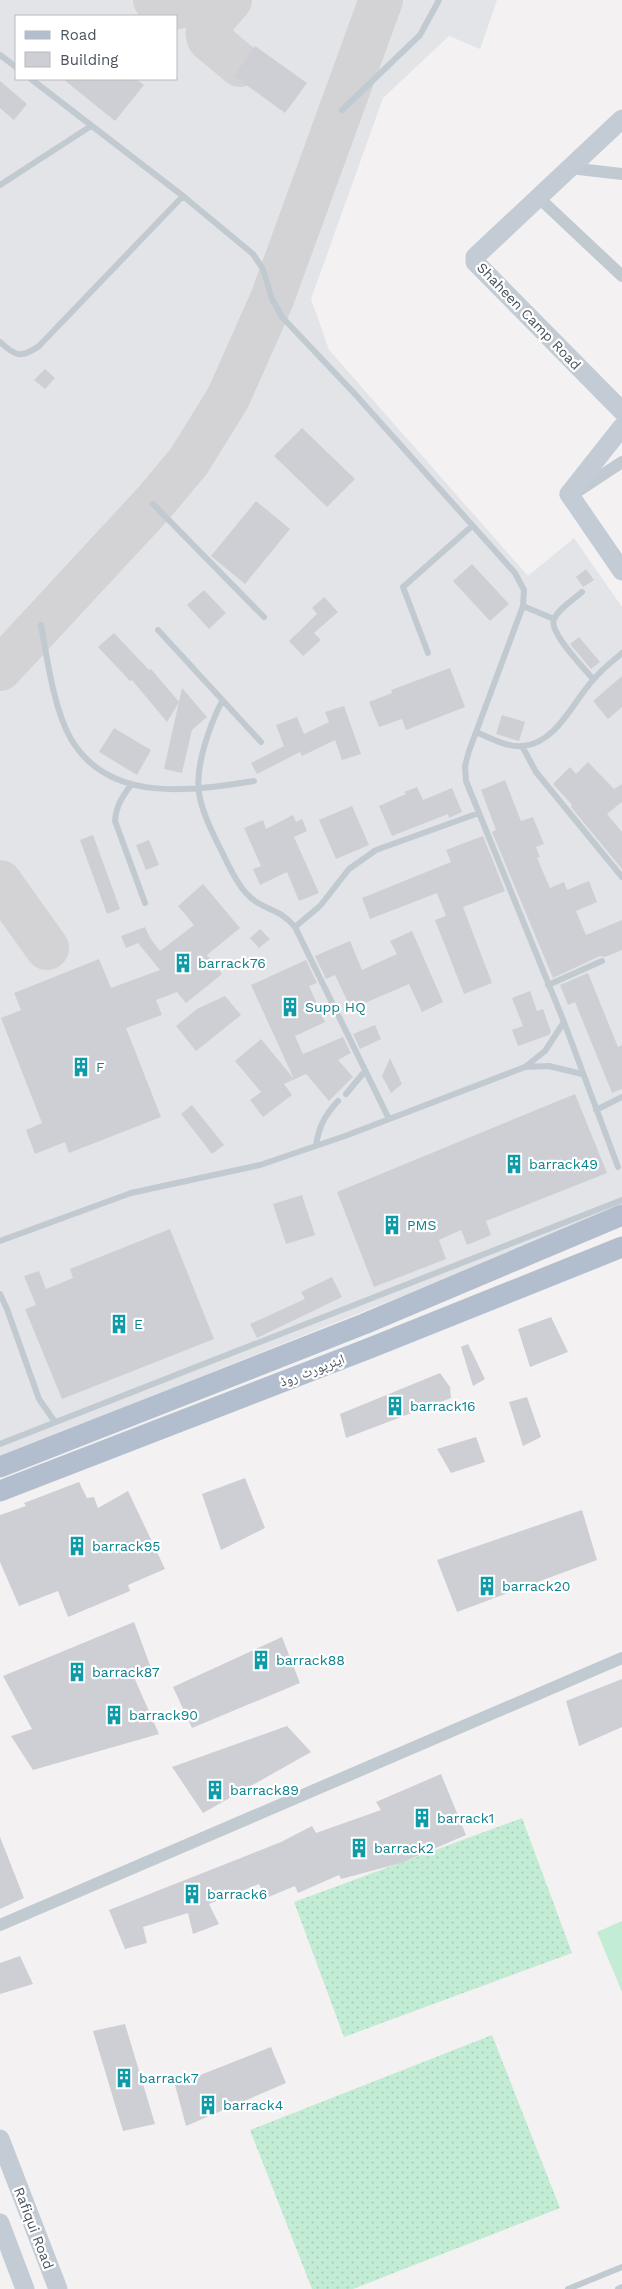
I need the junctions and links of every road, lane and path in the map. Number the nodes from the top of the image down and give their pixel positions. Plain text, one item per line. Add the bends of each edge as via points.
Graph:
1 (439, 0) edge
2 (0, 55) edge
3 (15, 66) edge
4 (32, 80) edge
5 (342, 110) dead end
6 (622, 119) edge
7 (91, 126) junction
8 (570, 168) junction
9 (622, 174) edge
10 (0, 185) edge
11 (183, 196) junction
12 (538, 197) junction
13 (622, 276) edge
14 (0, 342) edge
15 (622, 411) edge
16 (622, 427) edge
17 (622, 462) edge
18 (569, 497) junction
19 (153, 504) dead end
20 (472, 526) junction
21 (622, 571) edge
22 (582, 592) dead end
23 (524, 606) junction
24 (264, 617) dead end
25 (554, 619) junction
26 (41, 624) dead end
27 (158, 630) dead end
28 (428, 653) dead end
29 (622, 653) edge
30 (593, 679) junction
31 (222, 701) junction
32 (476, 732) junction
33 (261, 742) dead end
34 (522, 746) junction
35 (254, 781) dead end
36 (131, 785) junction
37 (198, 790) junction
38 (479, 813) junction
39 (622, 877) edge
40 (145, 903) dead end
41 (295, 927) junction
42 (602, 961) dead end
43 (548, 985) junction
44 (564, 1022) junction
45 (525, 1066) junction
46 (365, 1071) junction
47 (582, 1074) junction
48 (346, 1094) dead end
49 (622, 1097) edge
50 (338, 1101) dead end
51 (596, 1110) junction
52 (389, 1119) junction
53 (316, 1145) junction
54 (618, 1167) dead end
55 (622, 1200) edge
56 (622, 1215) edge
57 (0, 1241) edge
58 (622, 1247) edge
59 (0, 1294) edge
60 (54, 1422) junction
61 (0, 1444) edge
62 (0, 1467) edge
63 (0, 1491) edge
64 (622, 1658) edge
65 (0, 1925) edge
66 (0, 2139) edge
67 (0, 2223) edge
68 (622, 2267) edge
69 (622, 2287) edge
70 (26, 2289) edge
71 (58, 2289) edge
72 (568, 2289) edge
73 (618, 2289) edge

1 - 5 lane via 420,35
2 - 3 lane
4 - 7 lane
6 - 8 street, Shaheen Camp Road
7 - 10 lane
7 - 11 lane
8 - 9 street
8 - 12 street, Shaheen Camp Road
11 - 14 lane via 39,346 28,354 18,355
11 - 20 lane via 253,254 263,269 282,317 354,392
12 - 13 street
12 - 15 street, Shaheen Camp Road via 478,253 476,262
16 - 18 street via 570,491
17 - 18 street
18 - 21 street
19 - 24 lane
20 - 23 lane via 515,573 524,590
20 - 28 lane via 402,587
22 - 25 lane
23 - 25 lane
23 - 32 lane
25 - 30 lane via 557,636
26 - 36 lane via 60,712 71,739 89,761
27 - 31 lane
29 - 30 lane
30 - 34 lane via 556,728 544,739
31 - 33 lane
31 - 37 lane via 204,744
32 - 34 lane
32 - 38 lane via 465,766 466,781
34 - 39 lane via 536,772
35 - 37 lane
36 - 37 lane
36 - 40 lane via 121,798 115,821
37 - 41 lane via 231,871 261,906 287,916
38 - 41 lane via 376,850 349,869 320,906
38 - 43 lane
41 - 46 lane
42 - 43 lane
43 - 44 lane
44 - 45 lane via 544,1051
44 - 47 lane
45 - 47 lane via 549,1066
45 - 52 lane
46 - 48 lane
46 - 52 lane
47 - 51 lane
49 - 51 lane
50 - 53 lane via 322,1120
51 - 54 lane
52 - 53 lane
53 - 57 lane via 260,1165 131,1193
55 - 60 lane
56 - 62 main road via 364,1324
58 - 63 main road, ایئرپورٹ روڈ
59 - 60 lane via 39,1398
60 - 61 lane
64 - 65 street
66 - 71 street, Rafiqui Road
67 - 70 street
68 - 72 lane
69 - 73 lane

